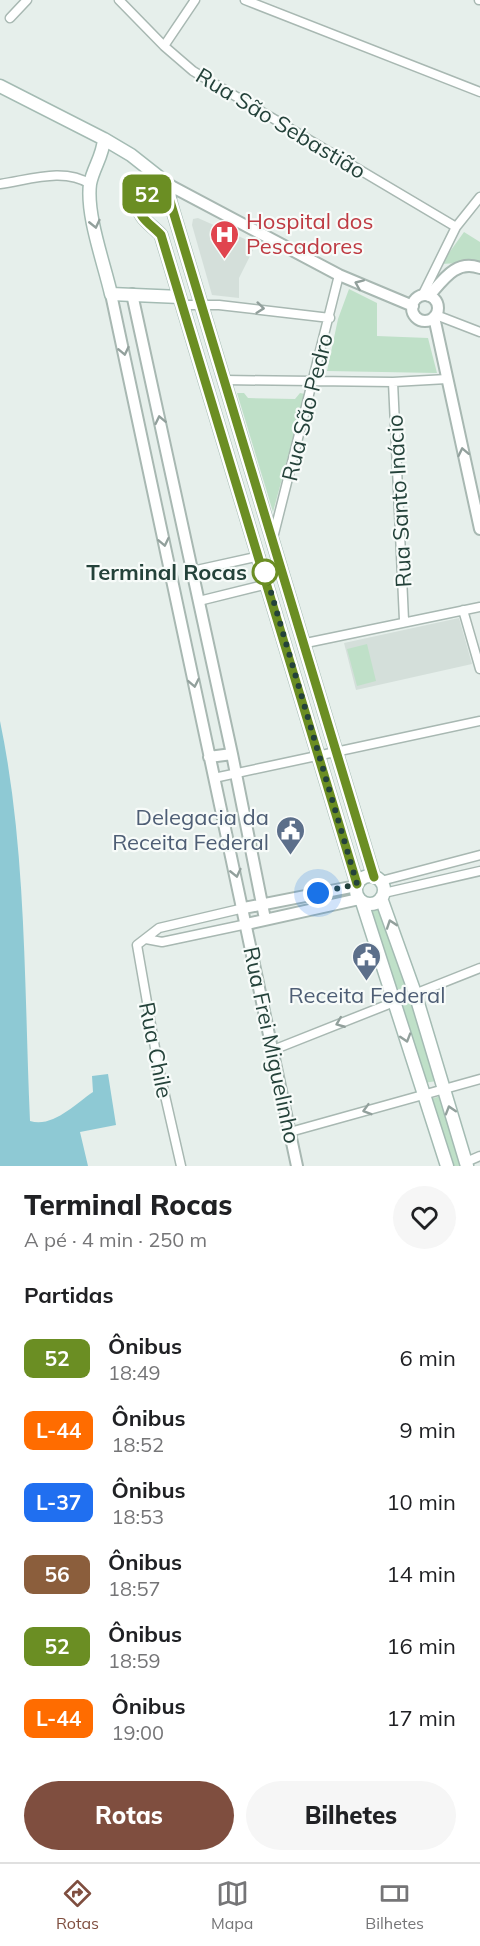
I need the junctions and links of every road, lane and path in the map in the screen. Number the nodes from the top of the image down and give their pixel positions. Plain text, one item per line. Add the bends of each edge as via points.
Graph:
1 (27, 0) edge
2 (119, 0) edge
3 (195, 0) edge
4 (244, 0) edge
5 (10, 18) dead end
6 (164, 46) junction
7 (0, 86) edge
8 (480, 92) edge
9 (104, 139) junction
10 (0, 184) edge
11 (90, 184) junction
12 (169, 185) junction
13 (480, 197) edge
14 (170, 201) junction
15 (456, 227) junction
16 (480, 268) edge
17 (339, 275) junction
18 (111, 294) junction
19 (132, 294) junction
20 (425, 296) junction
21 (182, 301) junction
22 (201, 304) junction
23 (413, 306) junction
24 (435, 316) junction
25 (330, 318) junction
26 (480, 332) edge
27 (447, 379) junction
28 (224, 380) junction
29 (314, 380) junction
30 (393, 382) junction
31 (166, 450) junction
32 (145, 454) junction
33 (480, 529) edge
34 (273, 538) junction
35 (260, 556) junction
36 (193, 575) junction
37 (268, 584) junction
38 (173, 585) junction
39 (199, 601) junction
40 (480, 607) edge
41 (463, 610) junction
42 (404, 620) junction
43 (208, 640) junction
44 (306, 643) junction
45 (186, 644) junction
46 (480, 669) edge
47 (480, 721) edge
48 (338, 752) junction
49 (232, 754) junction
50 (319, 756) junction
51 (209, 757) junction
52 (237, 774) junction
53 (214, 778) junction
54 (355, 809) junction
55 (336, 814) junction
56 (480, 855) edge
57 (480, 871) edge
58 (357, 885) junction
59 (380, 887) junction
60 (361, 901) junction
61 (262, 904) junction
62 (244, 908) junction
63 (265, 919) junction
64 (247, 924) junction
65 (146, 939) junction
66 (480, 968) edge
67 (415, 993) junction
68 (394, 1000) junction
69 (273, 1050) junction
70 (480, 1079) edge
71 (444, 1088) junction
72 (423, 1094) junction
73 (290, 1132) junction
74 (480, 1156) edge
75 (467, 1164) edge
76 (181, 1166) edge
77 (297, 1166) edge
78 (447, 1166) edge

1 - 5 street
2 - 6 street, Rua São Sebastião
3 - 6 street
4 - 8 street
6 - 15 street, Rua São Sebastião via 193,71
7 - 9 main road
9 - 11 main road
9 - 12 main road
10 - 11 street via 69,175
11 -> 18 main road
12 - 14 main road
12 - 17 street
13 - 15 street
14 - 21 main road via 153,192 142,196 137,208 161,235
14 - 22 main road
15 - 20 street
16 - 20 street via 457,268
23 -> 17 street
17 - 25 street, Rua São Pedro
18 - 19 main road
18 -> 32 street, Rua Frei Miguelinho
19 - 21 main road
31 -> 19 street
20 - 23 street
20 - 24 street via 438,305
21 - 22 street
21 - 35 main road
22 -> 25 street
22 - 28 main road
23 - 24 street via 413,312 422,321
24 - 26 street
24 - 27 street
25 - 29 street, Rua São Pedro
27 - 30 street
33 -> 27 street
28 - 29 street
28 - 34 main road
29 - 30 street
29 - 34 street, Rua São Pedro
30 - 42 street, Rua Santo Inácio
31 - 32 street
31 - 36 street
32 -> 38 street, Rua Frei Miguelinho
34 - 44 main road
35 - 36 street
35 - 37 main road
36 - 38 street
36 - 39 street
37 - 39 street
37 - 50 main road
38 - 45 street, Rua Frei Miguelinho
39 - 43 street
40 - 41 street
41 - 42 street
41 - 46 street
42 - 44 street
43 - 45 street
43 - 49 street
44 - 48 main road
45 -> 51 street, Rua Frei Miguelinho
47 - 48 street
48 - 50 street
48 - 54 main road
49 - 51 street
49 - 52 street
50 - 52 street
50 - 55 main road
51 - 53 street, Rua Frei Miguelinho
52 - 53 street
52 - 61 street
53 -> 62 street, Rua Frei Miguelinho
54 - 55 main road
54 - 59 main road
55 - 58 main road
56 - 59 street
57 - 59 street
58 - 59 main road via 364,877
58 - 60 main road
58 - 61 street
59 - 60 main road via 373,904
67 -> 59 main road
60 - 63 street
60 - 68 main road
61 - 62 street
61 - 63 street
62 - 64 street, Rua Frei Miguelinho
62 - 65 street via 159,928
63 - 64 street
64 - 65 street via 162,942
64 - 69 street, Rua Frei Miguelinho
65 - 76 street, Rua Chile via 137,945
66 - 67 street
67 - 68 street
67 - 71 main road
68 -> 69 street
68 -> 72 main road
69 - 73 street, Rua Frei Miguelinho
70 - 71 street
71 - 72 street
75 -> 71 main road
72 -> 73 street
72 - 78 main road
73 - 77 street, Rua Frei Miguelinho
74 - 75 street

